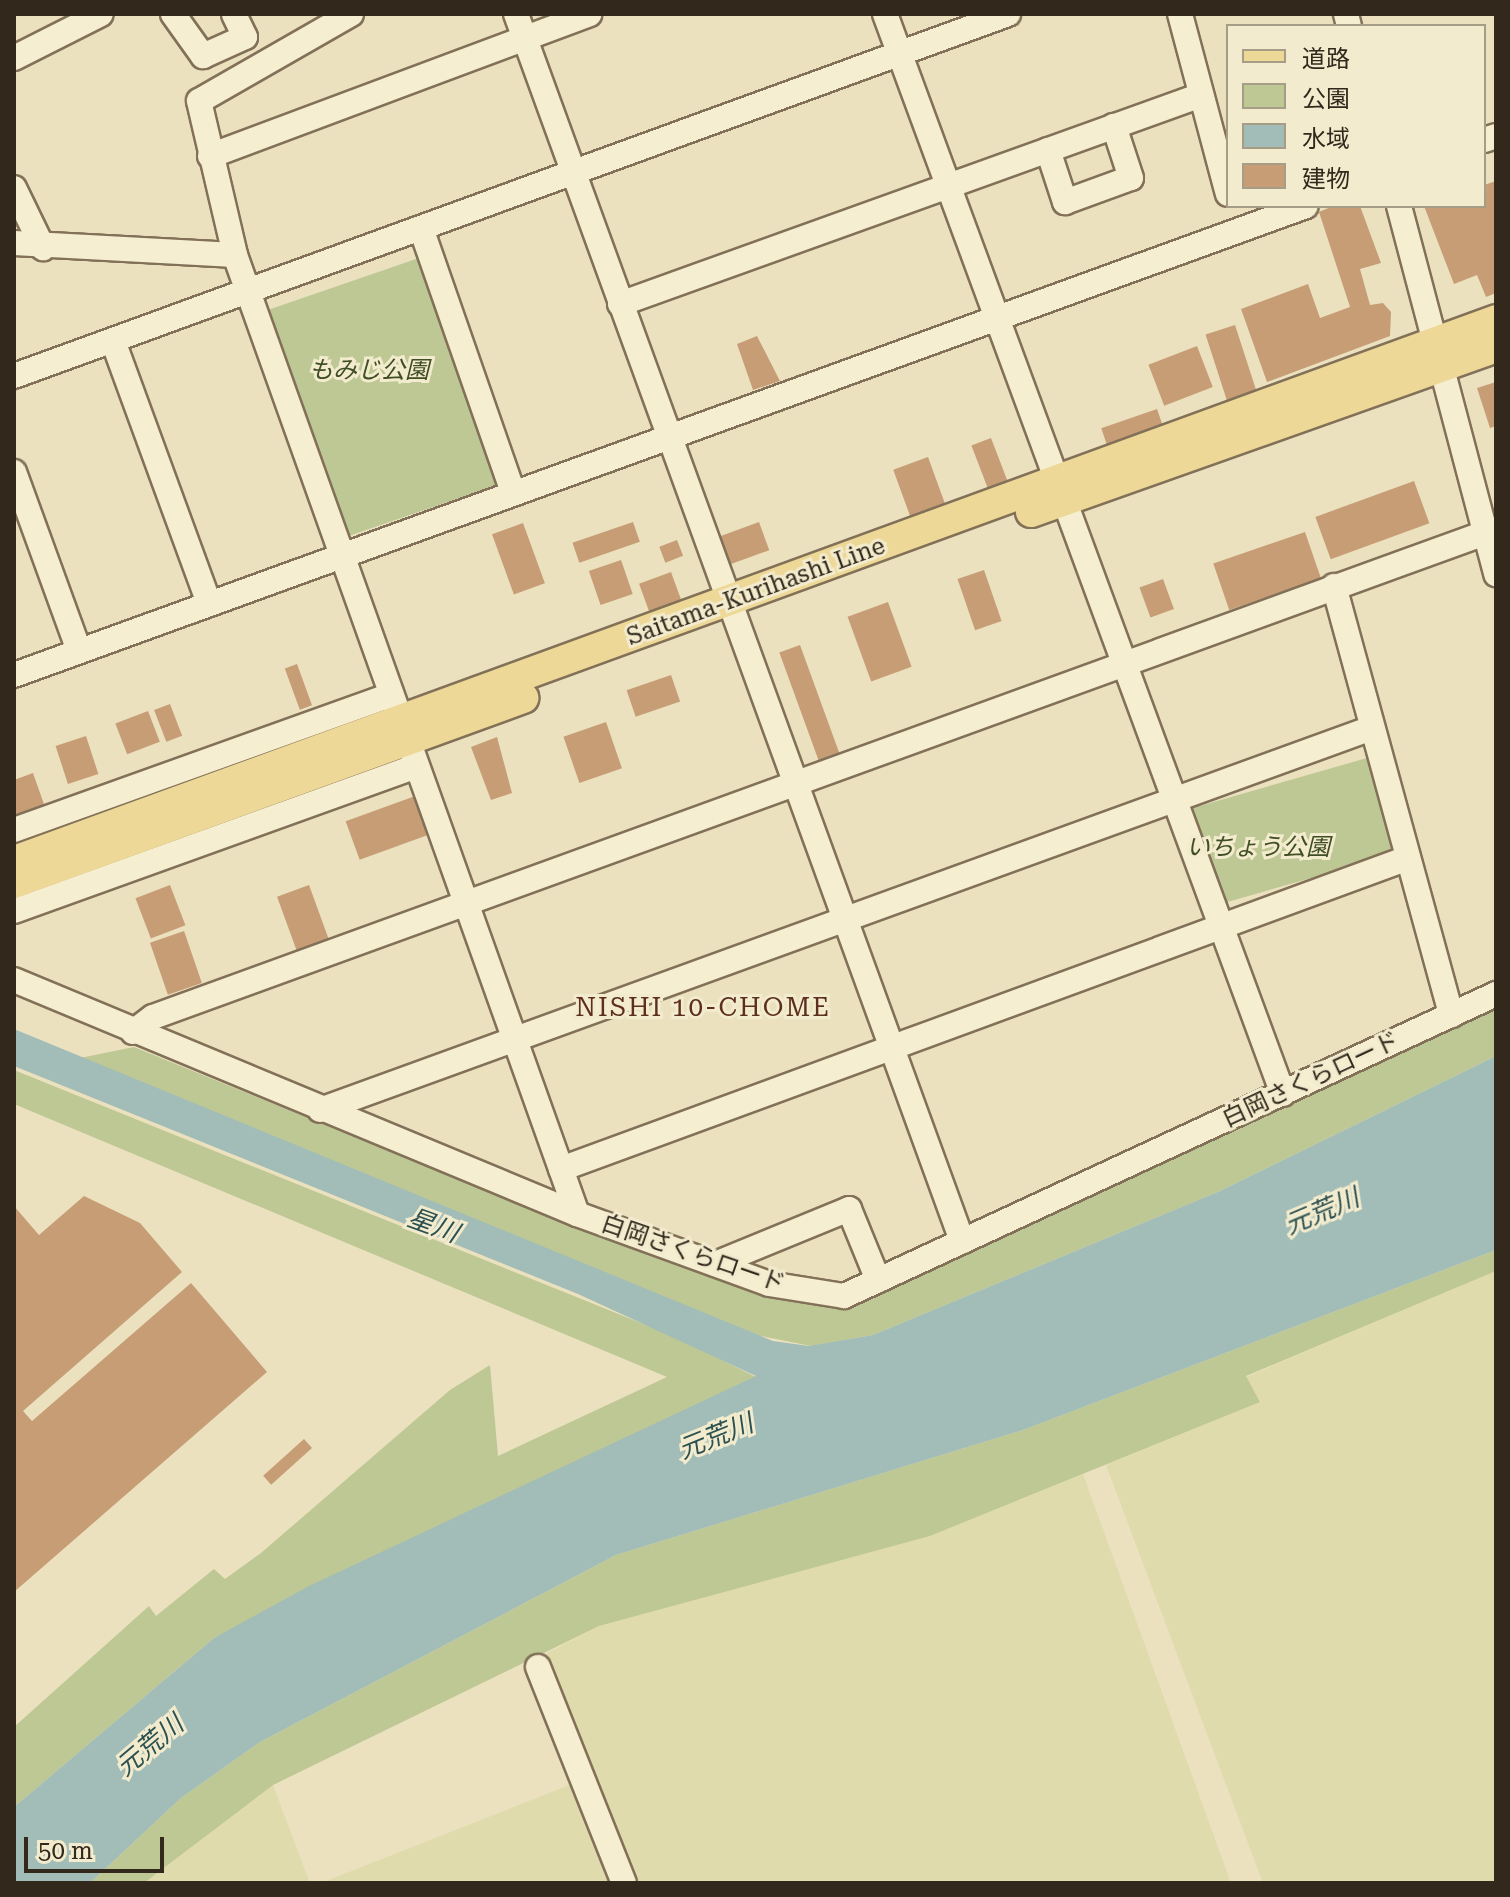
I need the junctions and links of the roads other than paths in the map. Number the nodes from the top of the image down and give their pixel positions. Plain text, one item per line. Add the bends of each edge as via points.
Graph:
1 (101, 14) edge
2 (173, 14) edge
3 (234, 14) edge
4 (351, 14) edge
5 (589, 14) edge
6 (885, 14) edge
7 (1008, 14) edge
8 (1180, 14) edge
9 (520, 25) edge
10 (900, 53) junction
11 (14, 58) edge
12 (1201, 95) junction
13 (1114, 126) junction
14 (1048, 150) junction
15 (210, 156) junction
16 (572, 172) junction
17 (949, 185) junction
18 (1226, 187) edge
19 (14, 188) edge
20 (1232, 208) edge
21 (1301, 208) edge
22 (1400, 208) edge
23 (422, 231) junction
24 (1238, 231) junction
25 (14, 243) edge
26 (43, 248) junction
27 (235, 255) junction
28 (248, 292) junction
29 (620, 304) junction
30 (999, 320) junction
31 (1496, 320) edge
32 (113, 341) junction
33 (1496, 347) edge
34 (1438, 355) junction
35 (14, 376) edge
36 (669, 438) junction
37 (14, 472) edge
38 (1061, 490) junction
39 (513, 493) junction
40 (1490, 531) edge
41 (341, 553) junction
42 (1496, 574) edge
43 (1334, 586) junction
44 (209, 604) junction
45 (731, 613) junction
46 (79, 651) junction
47 (1125, 665) junction
48 (14, 675) edge
49 (1372, 728) junction
50 (404, 730) junction
51 (795, 783) junction
52 (1175, 800) junction
53 (14, 830) edge
54 (1408, 858) junction
55 (14, 861) edge
56 (14, 883) edge
57 (466, 904) junction
58 (14, 911) edge
59 (844, 920) junction
60 (1221, 927) junction
61 (14, 980) edge
62 (1496, 994) edge
63 (1451, 1015) junction
64 (133, 1032) junction
65 (515, 1039) junction
66 (891, 1048) junction
67 (1283, 1094) junction
68 (320, 1110) junction
69 (561, 1169) junction
70 (577, 1214) junction
71 (962, 1241) junction
72 (715, 1264) junction
73 (878, 1280) junction
74 (538, 1667) dead end
75 (624, 1883) edge

1 - 11 street
2 - 3 street via 203,56 245,37
4 - 15 street via 199,101
5 - 9 street
6 - 10 street
7 - 10 street
8 - 12 street
9 - 15 street
9 - 16 street
10 - 16 street
10 - 17 street
12 - 13 street
12 - 18 street
13 - 14 street
13 - 14 street via 1131,178 1105,188 1065,202
14 - 17 street
15 - 27 street
16 - 23 street
16 - 29 street
17 - 29 street
17 - 30 street
19 - 26 street
20 - 24 street
21 - 24 street
22 - 34 street
23 - 28 street
23 - 39 street
24 - 30 street
25 - 26 street
26 - 27 street
27 - 28 street
28 - 32 street
28 - 41 street
29 - 36 street
30 - 36 street
30 - 38 street
31 - 34 main road, Saitama-Kurihashi Line
32 - 35 street
32 - 44 street
33 - 34 main road, Saitama-Kurihashi Line
34 - 38 main road, Saitama-Kurihashi Line
34 - 40 street
36 - 39 street
36 - 45 street
37 - 46 street
38 - 45 main road, Saitama-Kurihashi Line
38 - 47 street
39 - 41 street
40 - 42 street
40 - 43 street
41 - 44 street
41 - 50 street
43 - 47 street
43 - 49 street
44 - 46 street
45 - 50 main road, Saitama-Kurihashi Line
45 - 51 street
46 - 48 street
47 - 51 street
47 - 52 street
49 - 52 street
49 - 54 street
50 - 53 street
50 - 55 main road, Saitama-Kurihashi Line
50 - 56 main road, Saitama-Kurihashi Line
50 - 57 street
50 - 58 street
51 - 57 street
51 - 59 street
52 - 59 street
52 - 60 street
54 - 60 street
54 - 63 street
57 - 64 street via 153,1017
57 - 65 street
59 - 65 street
59 - 66 street
60 - 66 street
60 - 67 street
61 - 64 street, 白岡さくらロード
62 - 63 street, 白岡さくらロード
63 - 67 street, 白岡さくらロード
64 - 68 street, 白岡さくらロード
65 - 68 street
65 - 69 street
66 - 69 street
66 - 71 street
67 - 71 street, 白岡さくらロード
68 - 70 street, 白岡さくらロード
69 - 70 street
70 - 72 street, 白岡さくらロード
71 - 73 street, 白岡さくらロード
72 - 73 street, 白岡さくらロード via 769,1284 844,1296
72 - 73 street via 849,1209
74 - 75 street

